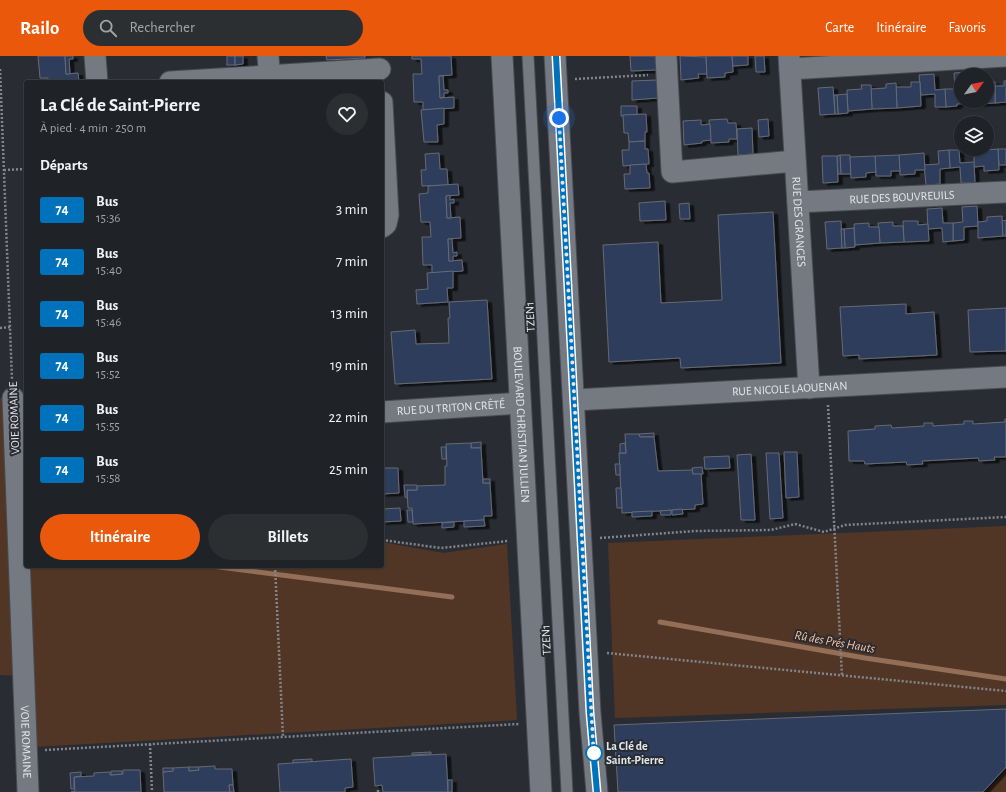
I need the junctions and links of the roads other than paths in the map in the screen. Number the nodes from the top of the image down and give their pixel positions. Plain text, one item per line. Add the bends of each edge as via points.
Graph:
1 (95, 56) edge
2 (502, 56) edge
3 (528, 56) edge
4 (556, 56) edge
5 (1006, 56) edge
6 (790, 63) edge
7 (666, 65) edge
8 (380, 69) edge
9 (269, 71) edge
10 (97, 80) edge
11 (188, 80) edge
12 (796, 161) junction
13 (384, 181) edge
14 (1006, 192) edge
15 (798, 202) junction
16 (385, 221) edge
17 (1006, 377) edge
18 (809, 388) junction
19 (13, 398) road end
20 (574, 400) junction
21 (520, 403) junction
22 (384, 412) edge
23 (28, 792) edge
24 (541, 792) edge
25 (567, 792) edge
26 (597, 792) edge

1 - 10 street
2 - 21 street, BOULEVARD CHRISTIAN JULLIEN
3 - 25 lane, TZEN1
4 - 20 street
5 - 6 street
6 - 12 street, RUE DES GRANGES
7 - 12 street via 672,172
8 - 9 street
9 - 11 street
12 - 15 street, RUE DES GRANGES
13 - 16 street
14 - 15 street, RUE DES BOUVREUILS
15 - 18 street, RUE DES GRANGES
17 - 18 street, RUE NICOLE LAOUENAN
18 - 20 street, RUE NICOLE LAOUENAN
19 - 23 street, VOIE ROMAINE
20 - 26 street via 590,713
21 - 22 street, RUE DU TRITON CRÊTÉ
21 - 24 street, BOULEVARD CHRISTIAN JULLIEN

